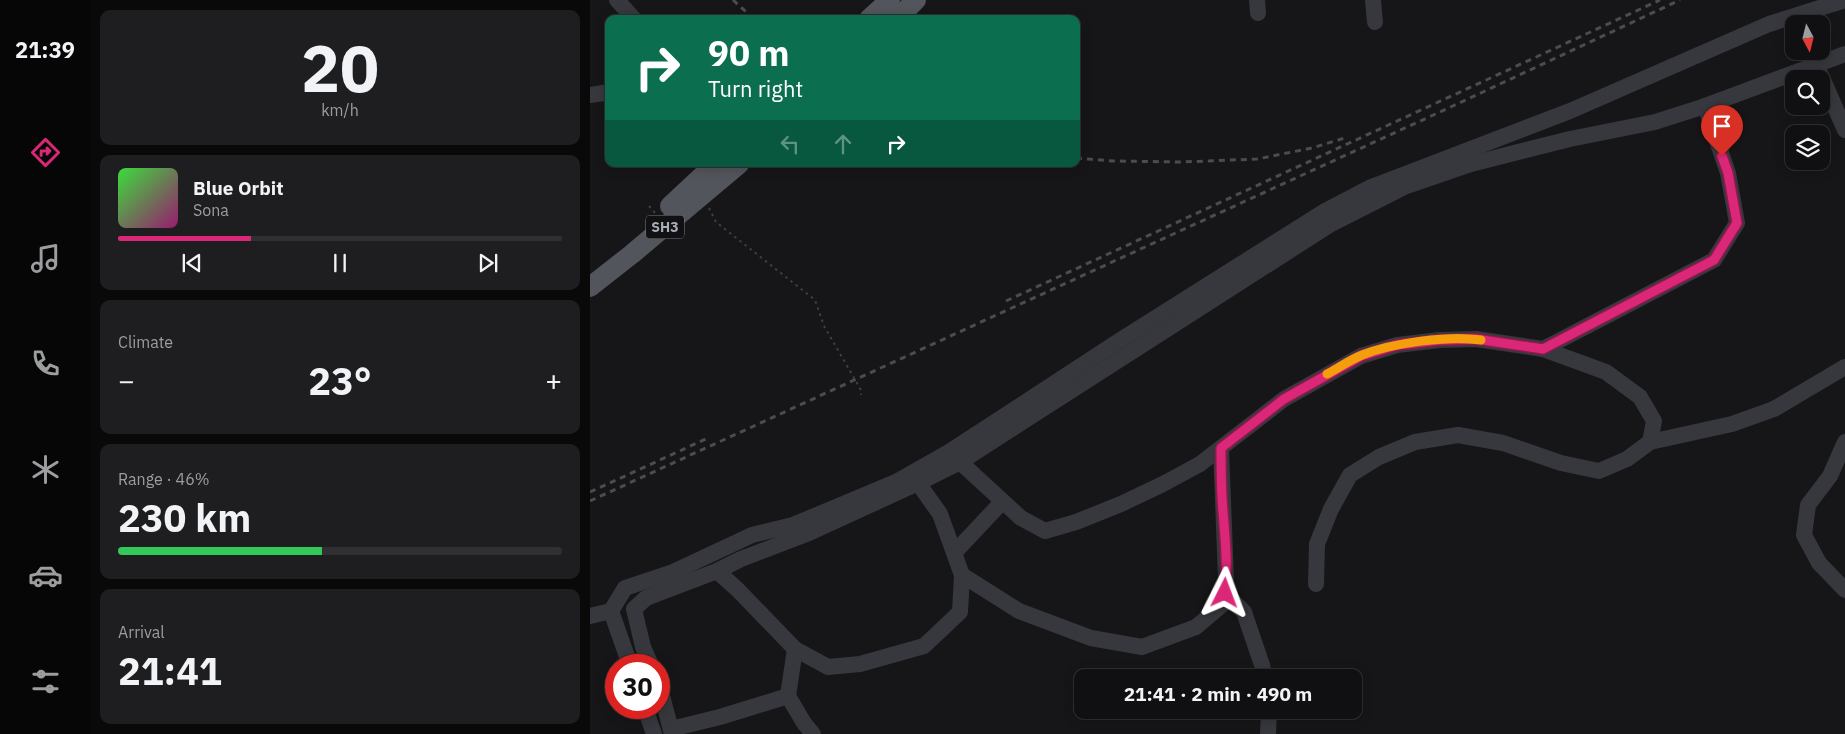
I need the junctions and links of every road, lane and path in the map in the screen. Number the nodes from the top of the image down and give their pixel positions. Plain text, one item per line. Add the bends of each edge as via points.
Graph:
1 (617, 0) edge
2 (890, 0) edge
3 (916, 0) edge
4 (1373, 0) edge
5 (1845, 0) edge
6 (630, 15) edge
7 (873, 15) edge
8 (901, 15) edge
9 (1375, 22) dead end
10 (1845, 54) edge
11 (1816, 64) junction
12 (605, 92) edge
13 (590, 94) edge
14 (1705, 106) junction
15 (1845, 130) edge
16 (712, 167) edge
17 (734, 167) edge
18 (708, 205) dead end
19 (672, 212) junction
20 (590, 277) edge
21 (590, 288) edge
22 (1543, 349) junction
23 (843, 357) junction
24 (839, 360) dead end
25 (1845, 367) edge
26 (861, 395) dead end
27 (1650, 442) junction
28 (1845, 442) edge
29 (1221, 448) junction
30 (960, 462) junction
31 (918, 483) junction
32 (1002, 502) junction
33 (954, 552) junction
34 (717, 571) junction
35 (962, 575) junction
36 (1316, 584) dead end
37 (1845, 590) edge
38 (1225, 593) junction
39 (611, 612) junction
40 (590, 616) edge
41 (795, 649) junction
42 (626, 654) edge
43 (646, 654) edge
44 (1263, 669) edge
45 (788, 696) junction
46 (649, 719) edge
47 (668, 719) edge
48 (1269, 719) edge
49 (672, 732) edge
50 (654, 734) edge
51 (813, 734) edge
52 (1268, 734) edge

1 - 6 street
2 - 7 main road
3 - 8 main road
4 - 9 street
5 - 39 street via 1769,24 1570,111 1369,188 1317,217 949,452 896,482 793,525 752,535 673,572 625,588
10 - 11 street
11 - 14 street
11 - 15 street
12 - 13 street
14 - 22 street via 1728,173 1737,223 1714,260
14 - 30 street via 1655,122 1471,164 1404,187 1331,224
16 - 19 main road, SH3
17 - 19 main road, SH3
18 - 23 path via 716,222 815,300 824,326
19 - 20 main road, SH3
19 - 21 main road, SH3
22 - 27 street via 1606,372 1640,397 1654,421
22 - 29 street via 1476,339 1440,340 1397,345 1361,356 1284,399
23 - 24 path
23 - 26 path
25 - 27 street via 1774,409 1732,424
27 - 36 street via 1627,459 1599,471 1561,463 1503,443 1458,435 1416,442 1388,453 1350,475 1331,509 1317,544
28 - 37 street via 1830,476 1808,505 1804,535 1819,563
29 - 32 street via 1200,464 1121,504 1045,531 1021,518
29 - 38 street via 1226,535
30 - 31 street
30 - 32 street
31 - 33 street via 940,514
31 - 34 street via 809,534
32 - 33 street
33 - 35 street
34 - 41 street
34 - 43 street via 646,598 634,609
35 - 38 street via 1019,611 1091,638 1142,647 1196,627 1223,604
35 - 41 street via 960,612 924,646 860,664 828,667
38 - 44 street via 1244,612
39 - 40 street
39 - 42 street
41 - 45 street
45 - 49 street
45 - 51 street
46 - 50 street
47 - 49 street
48 - 52 street

